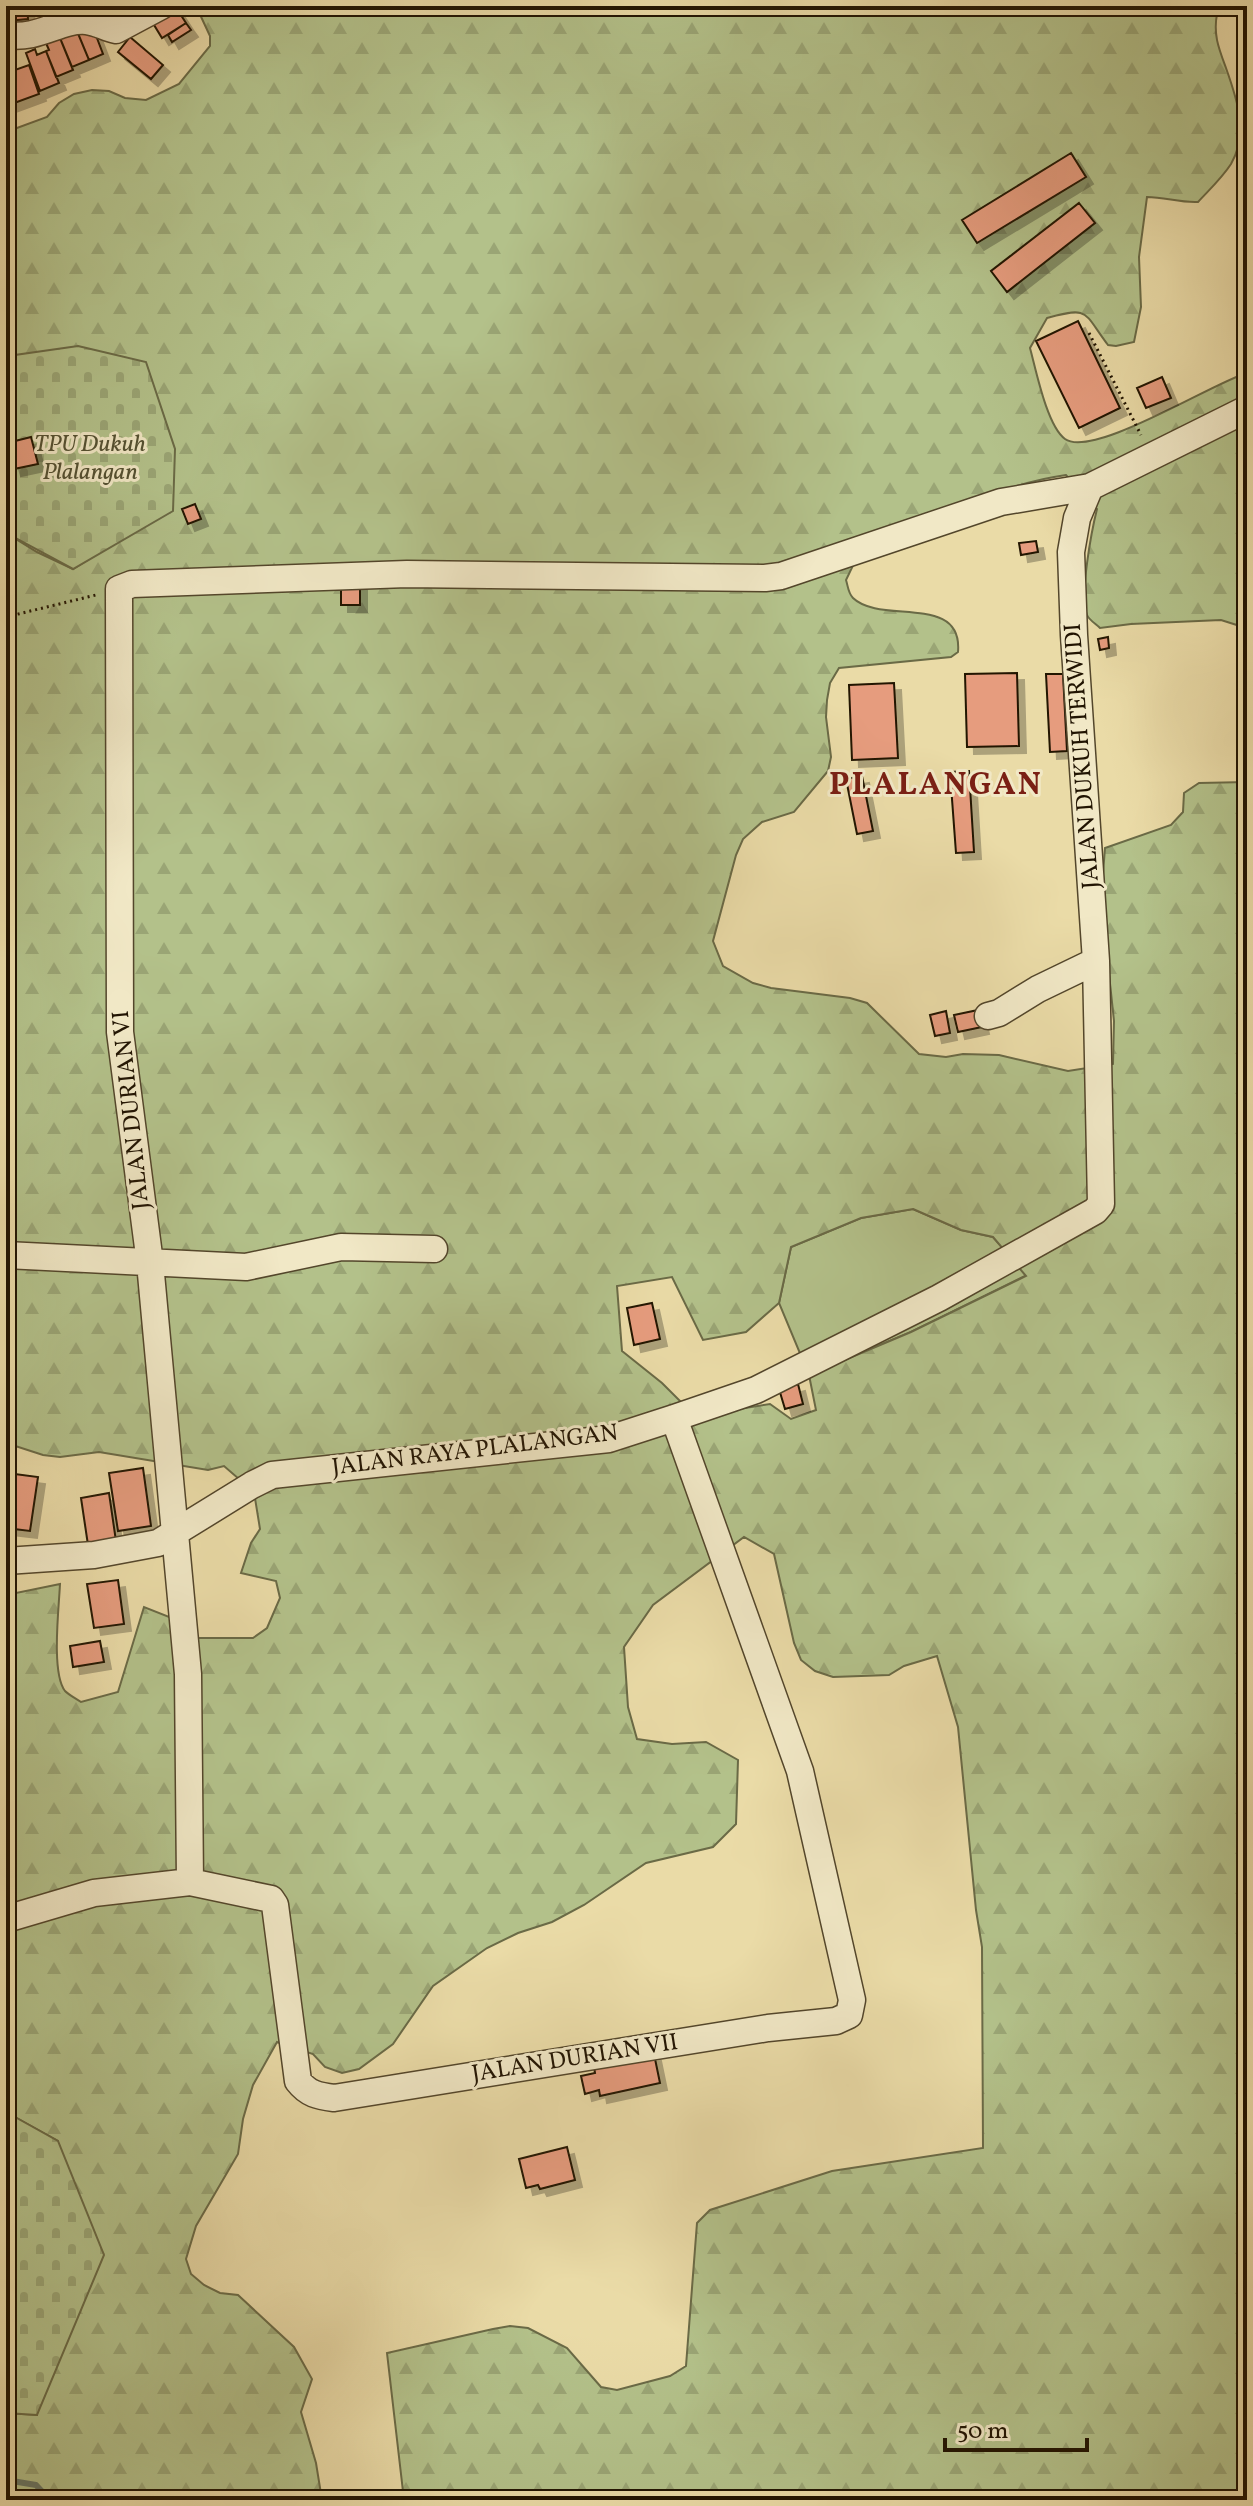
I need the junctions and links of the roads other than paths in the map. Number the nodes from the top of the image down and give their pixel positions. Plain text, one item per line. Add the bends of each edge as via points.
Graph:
1 (161, 6) edge
2 (6, 35) edge
3 (1247, 409) edge
4 (1090, 487) junction
5 (1096, 961) junction
6 (988, 1016) dead end
7 (1101, 1204) joint
8 (434, 1249) dead end
9 (6, 1255) edge
10 (150, 1263) junction
11 (674, 1418) junction
12 (174, 1534) junction
13 (6, 1561) edge
14 (190, 1882) junction
15 (6, 1919) edge

1 - 2 street via 116,30 88,21 26,37
3 - 4 street
4 - 5 street, JALAN DUKUH TERWIDI via 1071,552
4 - 10 street, JALAN DURIAN VI via 1001,502 765,578 407,574 132,584 119,589 120,1032
5 - 6 street
5 - 7 street, JALAN DUKUH TERWIDI
7 - 11 street, JALAN RAYA PLALANGAN via 1086,1217 832,1353 756,1390
8 - 10 street via 341,1247 246,1267
9 - 10 street
10 - 12 street, JALAN DURIAN VI
11 - 12 street, JALAN RAYA PLALANGAN via 609,1439 272,1475
11 - 14 street, JALAN DURIAN VII via 800,1771 852,2000 849,2015 334,2098 320,2096 298,2081 275,1902
12 - 13 street, JALAN RAYA PLALANGAN via 158,1543 94,1555
12 - 14 street via 188,1674
14 - 15 street via 94,1893

